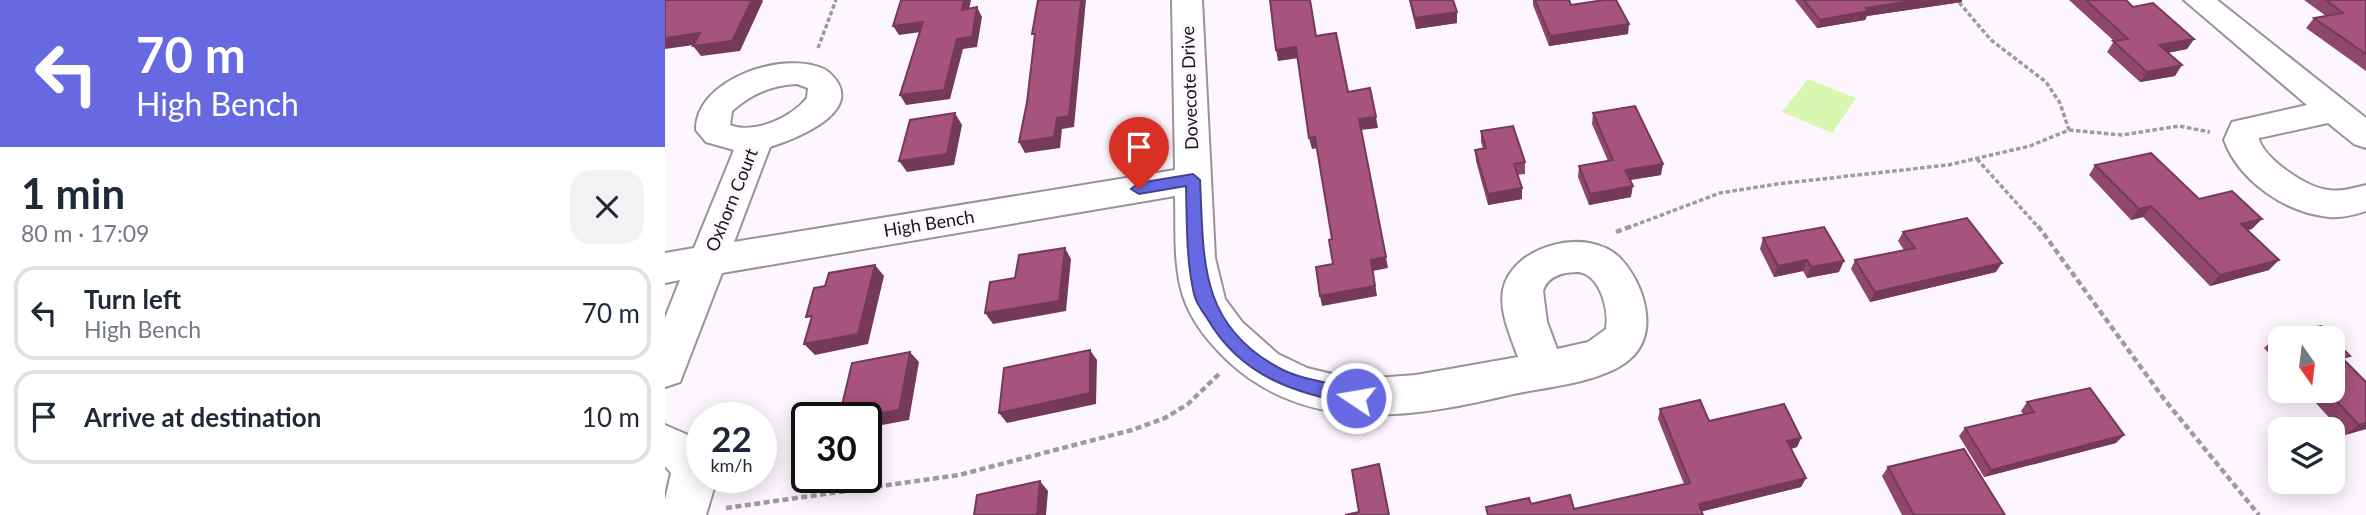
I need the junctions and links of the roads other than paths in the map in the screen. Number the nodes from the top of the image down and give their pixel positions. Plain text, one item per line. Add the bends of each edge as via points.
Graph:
1 (1187, 0) edge
2 (2199, 0) edge
3 (2335, 110) junction
4 (2366, 135) edge
5 (756, 139) junction
6 (1193, 180) junction
7 (2366, 198) edge
8 (707, 261) junction
9 (665, 268) edge
10 (665, 369) edge
11 (1543, 370) junction
12 (665, 444) edge
13 (699, 513) edge

1 - 6 street, Dovecote Drive
2 - 3 street
3 - 4 street
3 - 7 street via 2243,130 2240,145 2276,181 2307,199 2341,204
5 - 5 street, Oxhorn Court via 736,140 713,130 713,115 723,101 760,80 785,74 808,75 820,81 825,90 817,107 794,126
5 - 8 street, Oxhorn Court
6 - 8 street, High Bench
6 - 11 street, Dovecote Drive via 1203,297 1219,325 1243,352 1273,373 1356,398 1441,392
8 - 9 street, High Bench
8 - 10 street, Oxhorn Court
11 - 11 street, Dovecote Drive via 1523,308 1525,278 1537,265 1557,259 1581,257 1601,264 1613,277 1624,304 1628,330 1620,346 1598,358
12 - 13 street via 688,457 695,472 693,492

